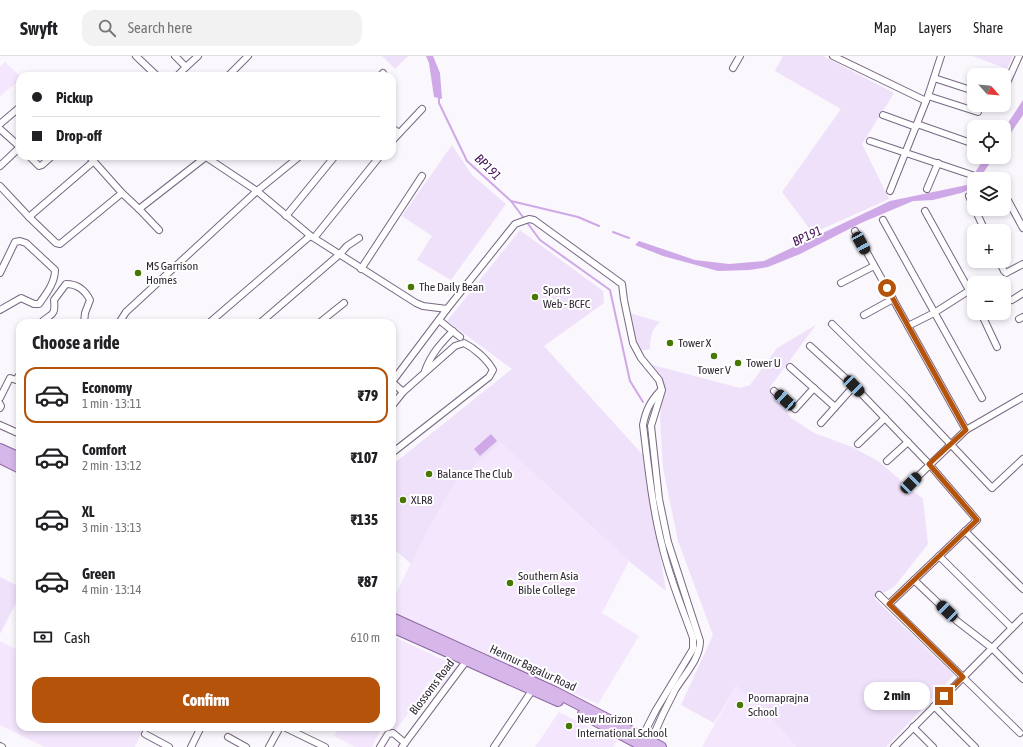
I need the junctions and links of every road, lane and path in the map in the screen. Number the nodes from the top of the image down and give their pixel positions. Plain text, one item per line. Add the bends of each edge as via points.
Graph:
1 (136, 56) edge
2 (175, 56) edge
3 (198, 56) edge
4 (248, 56) edge
5 (740, 56) edge
6 (833, 56) edge
7 (941, 56) edge
8 (1019, 56) edge
9 (186, 67) junction
10 (733, 68) dead end
11 (153, 72) edge
12 (181, 72) edge
13 (232, 72) edge
14 (1011, 74) edge
15 (934, 78) junction
16 (967, 89) edge
17 (928, 98) junction
18 (422, 109) dead end
19 (967, 109) edge
20 (16, 110) edge
21 (883, 115) dead end
22 (0, 124) edge
23 (916, 125) junction
24 (0, 129) edge
25 (396, 131) edge
26 (399, 133) junction
27 (396, 137) edge
28 (870, 141) dead end
29 (967, 142) edge
30 (16, 143) edge
31 (16, 151) edge
32 (905, 154) junction
33 (33, 160) edge
34 (48, 160) edge
35 (202, 160) edge
36 (213, 160) edge
37 (295, 160) edge
38 (332, 160) edge
39 (377, 160) edge
40 (94, 161) joint
41 (938, 163) junction
42 (0, 166) edge
43 (967, 173) edge
44 (422, 176) dead end
45 (0, 186) edge
46 (927, 189) dead end
47 (257, 191) junction
48 (890, 191) dead end
49 (122, 193) junction
50 (1011, 206) edge
51 (139, 209) junction
52 (925, 211) dead end
53 (286, 216) junction
54 (29, 217) junction
55 (883, 220) dead end
56 (1023, 228) edge
57 (159, 230) dead end
58 (855, 231) dead end
59 (312, 237) junction
60 (359, 238) dead end
61 (340, 254) junction
62 (1023, 264) edge
63 (874, 266) junction
64 (1002, 268) edge
65 (361, 269) junction
66 (0, 273) edge
67 (841, 283) dead end
68 (967, 285) edge
69 (967, 292) edge
70 (1023, 293) edge
71 (893, 299) junction
72 (1012, 300) dead end
73 (344, 303) dead end
74 (0, 310) edge
75 (447, 310) junction
76 (934, 312) junction
77 (864, 315) dead end
78 (46, 319) edge
79 (84, 319) edge
80 (122, 319) edge
81 (214, 319) edge
82 (265, 319) edge
83 (324, 319) edge
84 (439, 320) junction
85 (984, 320) edge
86 (832, 324) dead end
87 (908, 326) junction
88 (453, 331) junction
89 (460, 337) dead end
90 (810, 346) dead end
91 (997, 347) dead end
92 (790, 367) dead end
93 (425, 372) junction
94 (396, 377) edge
95 (16, 380) edge
96 (396, 386) edge
97 (854, 386) junction
98 (814, 388) junction
99 (662, 390) junction
100 (774, 390) dead end
101 (403, 392) junction
102 (1023, 396) edge
103 (0, 398) edge
104 (982, 398) dead end
105 (396, 401) edge
106 (0, 404) edge
107 (835, 407) junction
108 (0, 408) edge
109 (885, 418) junction
110 (821, 422) dead end
111 (1, 427) edge
112 (966, 430) junction
113 (16, 433) edge
114 (908, 442) junction
115 (858, 444) dead end
116 (950, 444) junction
117 (0, 449) edge
118 (396, 451) edge
119 (16, 456) edge
120 (0, 458) edge
121 (1023, 459) edge
122 (887, 461) dead end
123 (929, 464) junction
124 (16, 466) edge
125 (911, 483) dead end
126 (965, 531) junction
127 (939, 556) junction
128 (914, 580) junction
129 (1023, 589) edge
130 (879, 595) dead end
131 (889, 604) junction
132 (693, 616) junction
133 (686, 618) junction
134 (1022, 619) edge
135 (396, 620) edge
136 (1012, 628) junction
137 (396, 629) edge
138 (992, 648) junction
139 (466, 660) junction
140 (488, 665) junction
141 (963, 677) junction
142 (1023, 679) edge
143 (533, 689) junction
144 (934, 706) junction
145 (913, 727) junction
146 (199, 731) edge
147 (278, 731) edge
148 (292, 731) edge
149 (145, 734) dead end
150 (1020, 734) dead end
151 (228, 737) dead end
152 (646, 742) edge
153 (403, 745) edge
154 (169, 747) edge
155 (191, 747) edge
156 (246, 747) edge
157 (269, 747) edge
158 (325, 747) edge
159 (380, 747) edge
160 (494, 747) edge
161 (661, 747) edge
162 (894, 747) edge
163 (933, 747) edge
164 (975, 747) edge

1 - 11 street
2 - 9 street
3 - 9 street
4 - 13 street
5 - 10 street
6 - 17 street
7 - 15 street
8 - 14 street
9 - 12 street
15 - 16 street
15 - 17 street
17 - 19 street
17 - 23 street
18 - 26 street
20 - 22 street
21 - 23 street
23 - 29 street
23 - 32 street
24 - 30 street
25 - 26 street
26 - 27 street
28 - 32 street
31 - 42 street
32 - 41 street
32 - 48 street
33 - 34 street via 39,166
35 - 51 street
36 - 47 street
37 - 47 street
38 - 53 street
39 - 59 street
40 - 49 street
40 - 54 street
41 - 43 street
41 - 46 street
44 - 65 street
45 - 54 street
47 - 53 street
47 - 80 street via 126,312
49 - 51 street
49 - 54 street via 60,244
50 - 56 street
51 - 57 street
52 - 68 street
53 - 59 street
55 - 76 street
58 - 63 street
59 - 61 street
59 - 81 street
60 - 61 street
61 - 65 street
61 - 82 street
62 - 64 street via 1006,273
63 - 67 street
63 - 71 street
65 - 75 street via 416,303
66 - 74 street via 15,242 20,241 26,243 55,270 48,292 39,304 21,298
69 - 76 street
70 - 72 street
71 - 77 street
71 - 87 street
73 - 83 street
75 - 84 street
75 - 99 street via 515,224 528,219 534,220 622,284 633,343 641,358 659,380
76 - 87 street
76 - 104 street
78 - 79 street via 51,316 55,309 54,300 66,284 73,284 86,293 90,300
84 - 88 street
84 - 94 street
85 - 91 street
86 - 116 street
87 - 112 street
88 - 89 street
88 - 93 street via 429,360
90 - 97 street
92 - 98 street
93 - 101 street
93 - 118 street via 455,346 464,343 493,370 489,377
95 - 103 street via 10,378
96 - 101 street
97 - 107 street
97 - 109 street
98 - 100 street via 795,409
98 - 107 street
99 - 132 street via 651,426 659,499 668,542
99 - 133 street via 651,401 643,425 654,511 662,546
101 - 105 street
102 - 112 street
106 - 108 street
107 - 110 street
109 - 114 street
109 - 115 street
111 - 113 street
112 - 116 street
114 - 122 street
114 - 123 street
116 - 121 street via 992,488
116 - 123 street
117 - 119 main road
120 - 124 main road
123 - 125 street
123 - 126 street via 977,520
126 - 127 street
126 - 129 street
127 - 128 street
127 - 136 street
128 - 131 street
128 - 138 street via 957,621
130 - 131 street
131 - 141 street
132 - 133 street
132 - 152 street via 700,641 698,654
133 - 152 street via 693,638 693,649 656,710
134 - 136 street
135 - 140 main road, Hennur Bagalur Road
136 - 138 street
137 - 139 main road, Hennur Bagalur Road
138 - 141 street
138 - 142 street
139 - 140 main road, Hennur Bagalur Road
139 - 153 street, Blossoms Road
140 - 143 main road, Hennur Bagalur Road
140 - 152 main road, Hennur Bagalur Road via 555,692
141 - 144 street
141 - 150 street
143 - 152 main road, Hennur Bagalur Road
143 - 160 street
144 - 145 street
144 - 164 street
145 - 162 street
145 - 163 street
146 - 155 street
147 - 157 street
148 - 158 street
149 - 154 street
151 - 156 street
152 - 161 main road, Hennur Bagalur Road
153 - 159 street via 392,733 388,734

